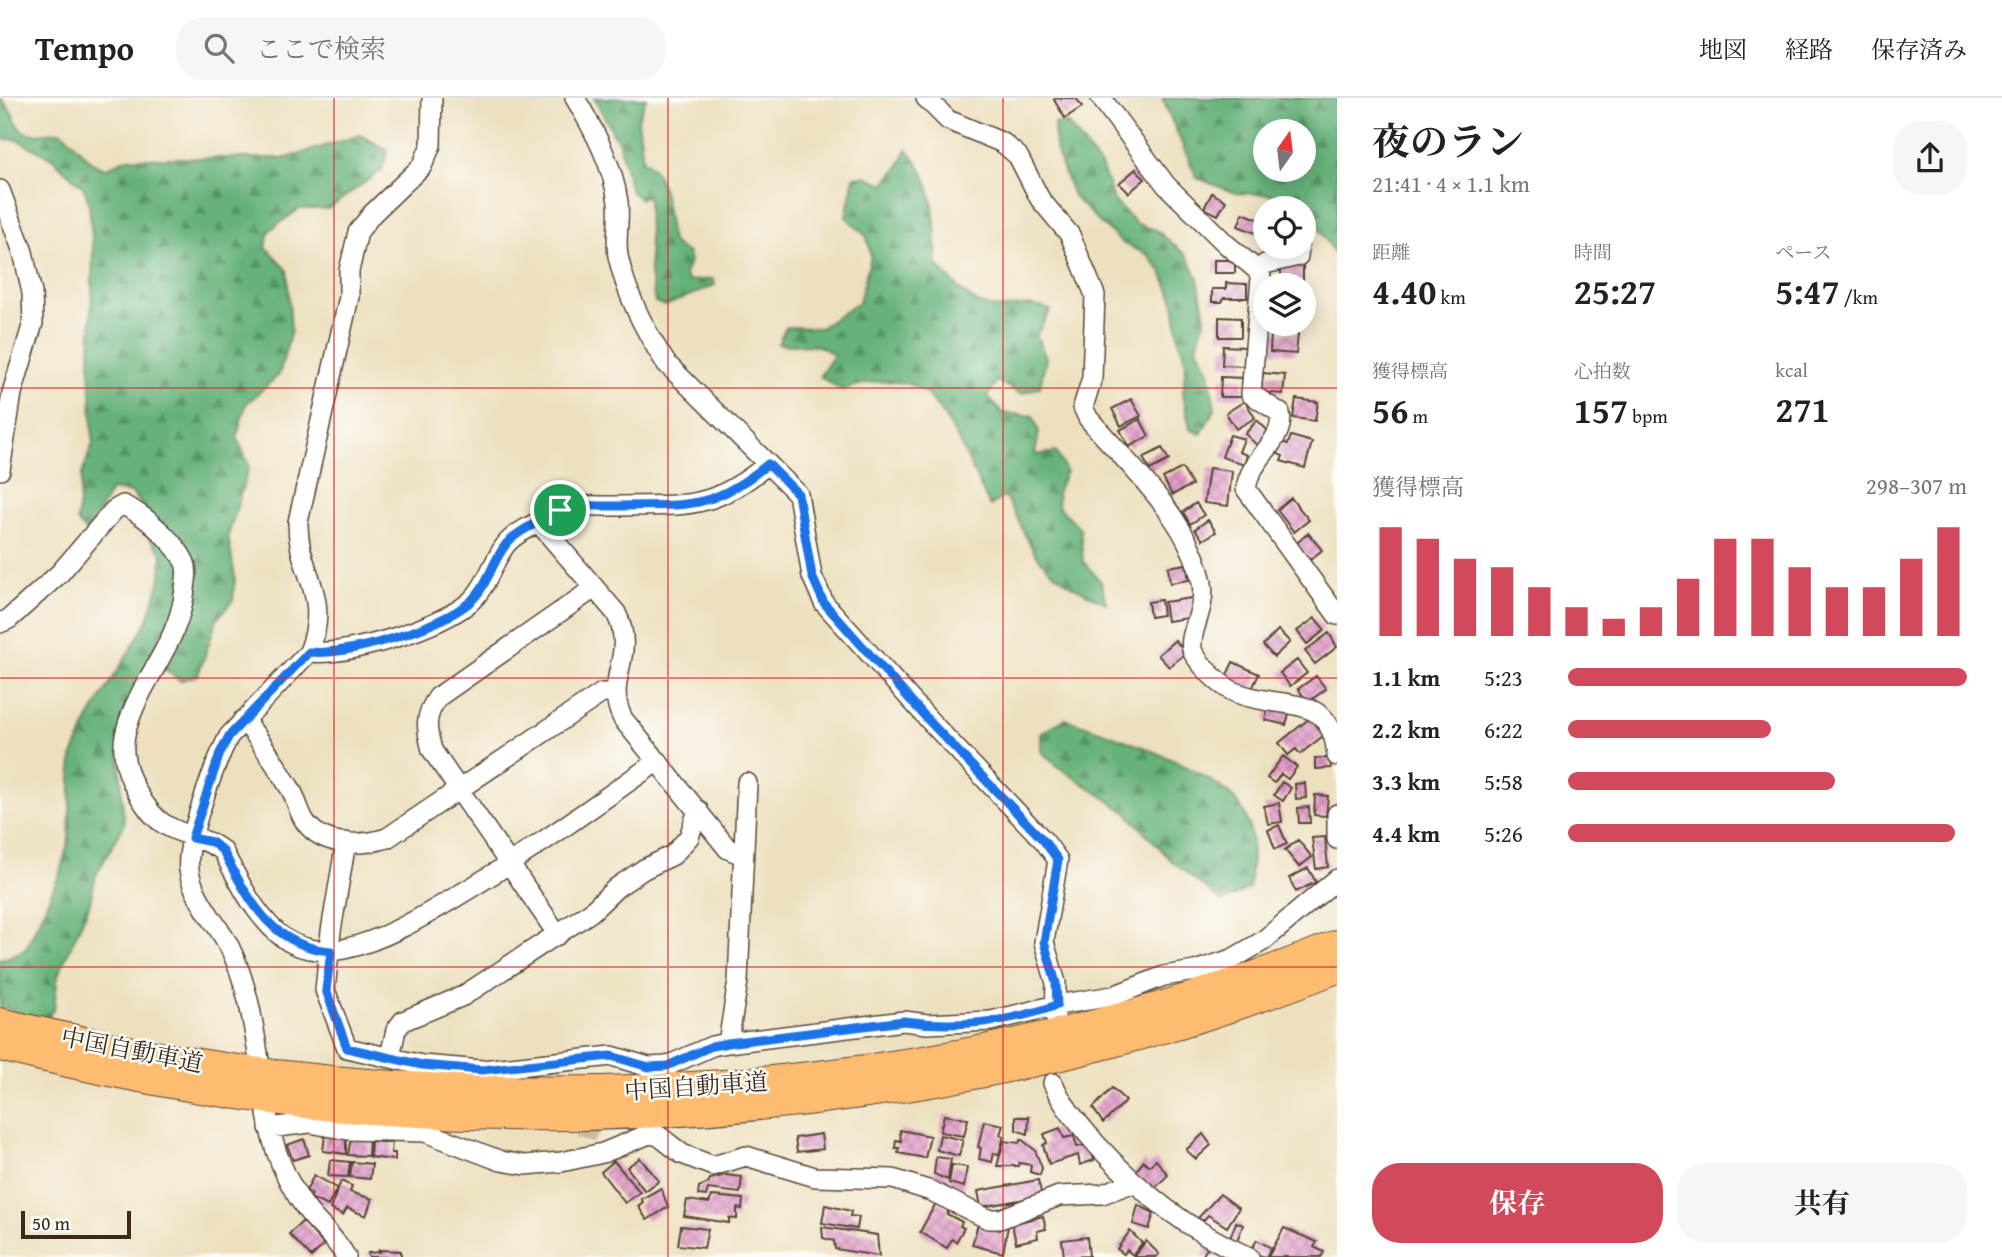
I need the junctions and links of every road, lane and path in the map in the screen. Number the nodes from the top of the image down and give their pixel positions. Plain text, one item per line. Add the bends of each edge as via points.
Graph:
1 (432, 98) edge
2 (575, 98) edge
3 (926, 98) edge
4 (1101, 98) edge
5 (0, 190) edge
6 (1285, 259) edge
7 (1257, 270) junction
8 (768, 464) junction
9 (0, 470) edge
10 (540, 523) junction
11 (593, 589) junction
12 (1337, 615) edge
13 (0, 623) edge
14 (309, 652) junction
15 (615, 692) junction
16 (243, 720) junction
17 (1337, 756) edge
18 (658, 761) junction
19 (747, 783) dead end
20 (460, 790) junction
21 (698, 810) junction
22 (1337, 814) edge
23 (192, 838) junction
24 (1337, 839) edge
25 (346, 842) junction
26 (743, 855) junction
27 (511, 864) junction
28 (1337, 879) edge
29 (558, 935) junction
30 (1337, 945) edge
31 (331, 951) junction
32 (1337, 968) edge
33 (1056, 1012) junction
34 (0, 1023) edge
35 (728, 1043) junction
36 (0, 1046) edge
37 (390, 1056) junction
38 (259, 1060) dead end
39 (1053, 1083) dead end
40 (586, 1137) tunnel mouth
41 (582, 1157) junction
42 (1132, 1183) junction
43 (346, 1257) edge
44 (1249, 1257) edge

1 - 14 street via 431,145 422,166 372,214 358,232 353,249 345,319 298,522 298,540 317,597 316,635
2 - 8 street via 612,175 618,202 620,263 654,345 666,363
3 - 17 street via 948,120 1003,143 1018,156 1032,188 1076,247 1095,304 1092,378 1083,407 1170,514 1191,554 1204,599 1190,644 1193,653 1236,693 1288,703 1322,716 1331,726
4 - 7 street via 1166,185
5 - 9 street via 23,252 33,323 12,393
6 - 7 street
7 - 12 street via 1261,277 1251,394 1280,413 1282,422 1280,433 1252,467 1246,489
8 - 10 street via 742,486 713,500 693,505 579,506 560,510
8 - 33 street via 798,494 812,576 824,603 1058,860 1044,942 1056,983
10 - 11 street
10 - 14 street via 508,542 471,601 444,617 397,637
11 - 15 street via 624,628 626,646
11 - 20 street via 438,697 428,711 426,729 432,750
13 - 23 street via 60,573 123,505 172,543 186,564 183,606 170,643 125,732 124,761 152,813
14 - 16 street
15 - 18 street via 623,719
15 - 20 street via 602,694
16 - 23 street via 220,753
16 - 25 street via 290,788 306,823 328,839
18 - 21 street
18 - 27 street
19 - 26 street
20 - 25 street via 387,838
20 - 27 street
21 - 26 street via 728,849
21 - 29 street via 683,847 616,888 592,912
22 - 24 street
23 - 31 street via 212,842 223,851 270,925 288,941
23 - 38 street via 188,869 243,978
25 - 31 street
26 - 35 street via 738,981
27 - 29 street
27 - 31 street via 402,927
28 - 33 street via 1263,941 1232,959
29 - 37 street via 463,996 403,1021
30 - 34 highway, 中国自動車道 via 1149,1009 999,1045 824,1075 647,1091 459,1090 273,1075 169,1059
31 - 37 street via 326,990 347,1048
32 - 36 highway, 中国自動車道 via 1154,1030 987,1072 825,1098 646,1114 471,1114 355,1108 162,1081
33 - 35 street via 991,1021 904,1021
35 - 37 street via 667,1066 649,1067 482,1070 422,1065
39 - 42 street via 1061,1101
40 - 41 street
41 - 42 street via 649,1134 713,1166 746,1156 815,1177 893,1179 931,1191 988,1219 1000,1219 1059,1196 1102,1194
41 - 43 street via 525,1165 501,1161 425,1132 268,1121 291,1183
42 - 44 street via 1182,1222

